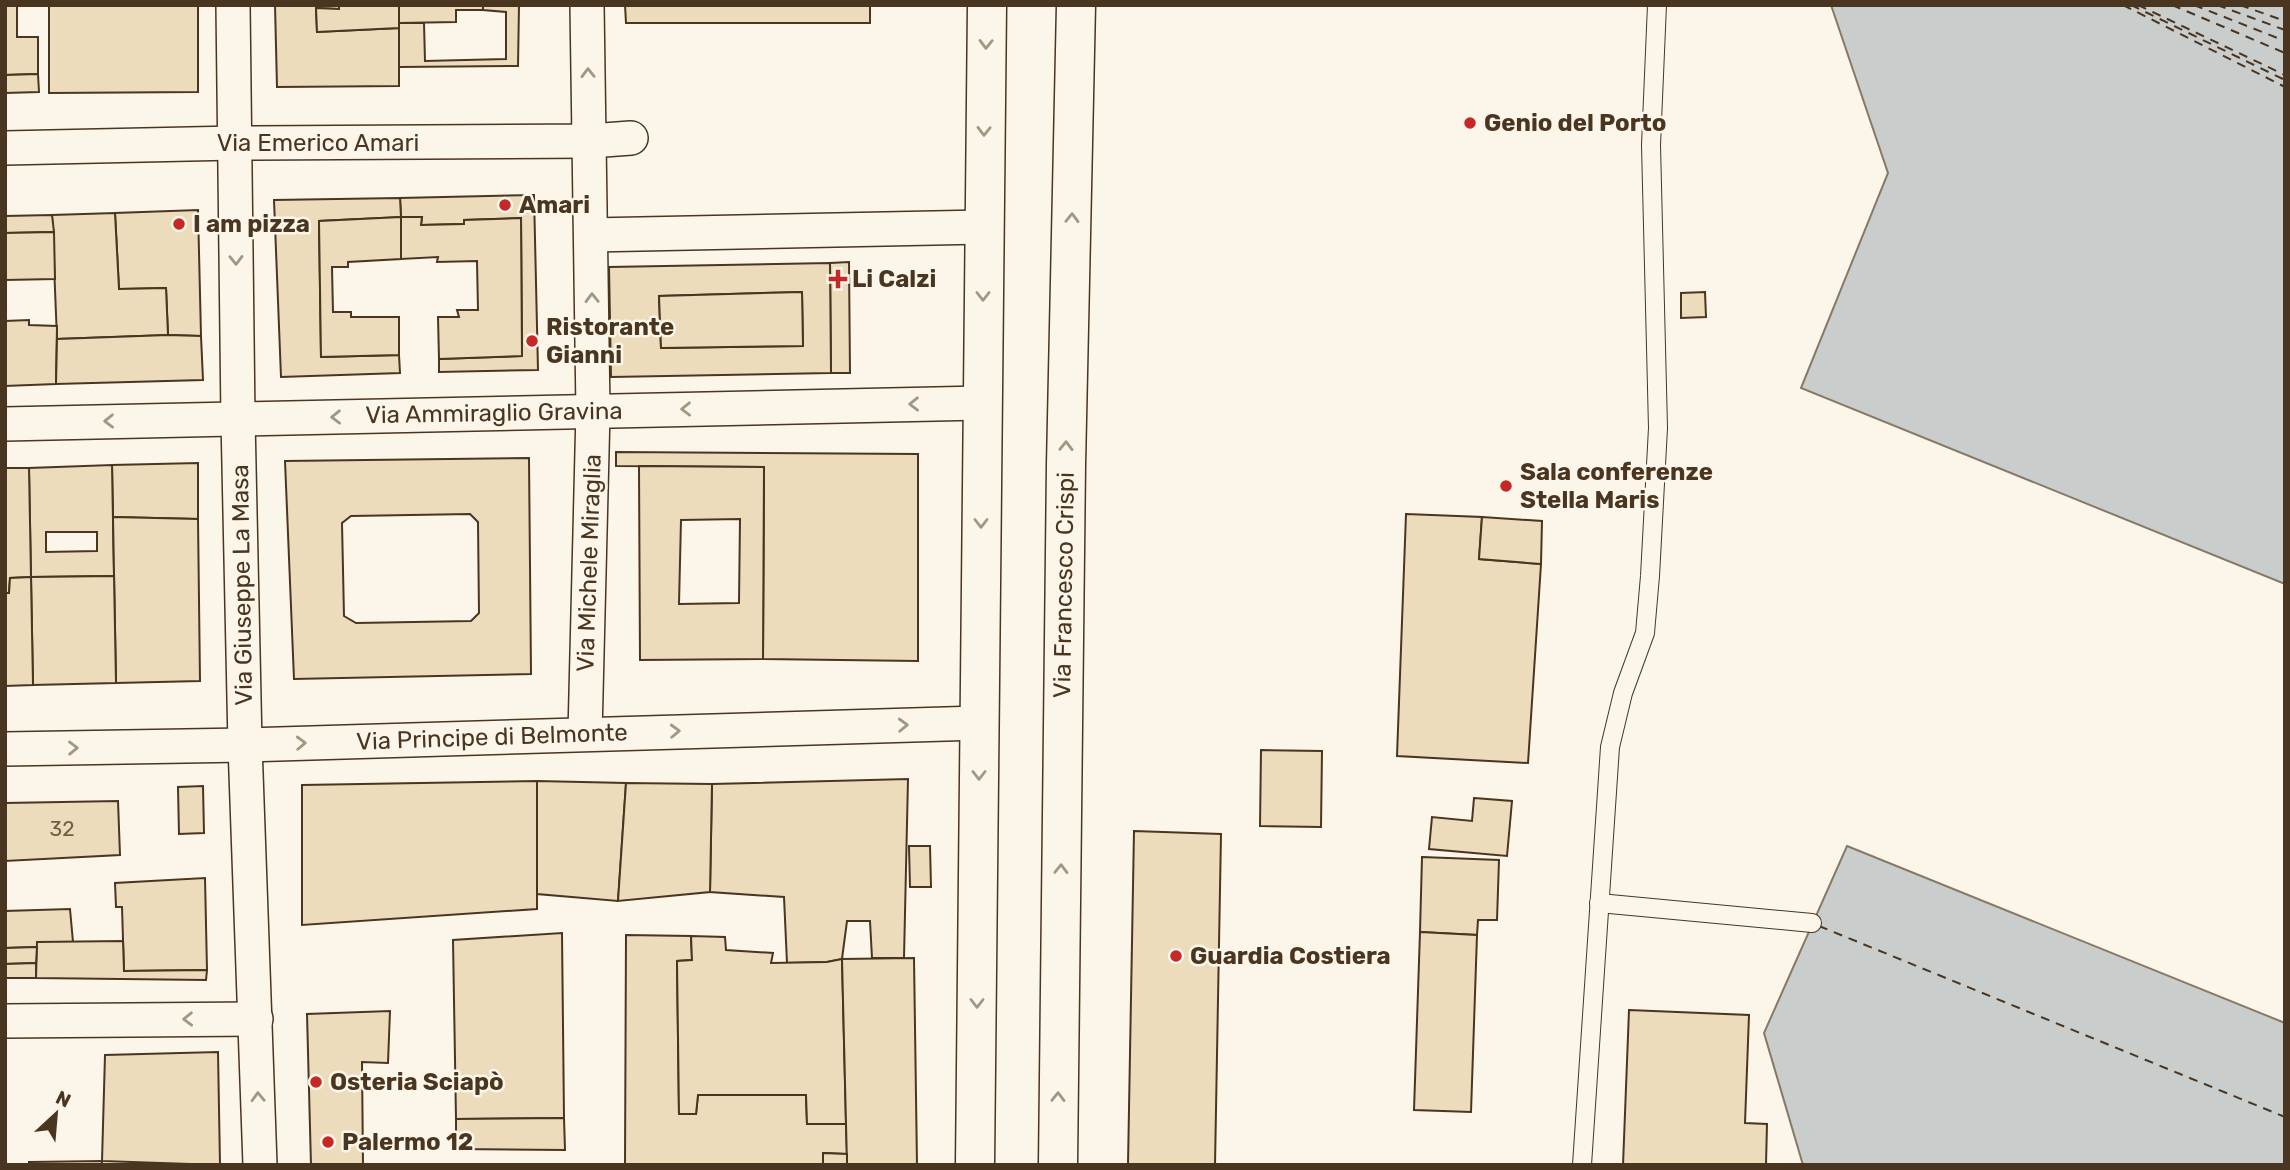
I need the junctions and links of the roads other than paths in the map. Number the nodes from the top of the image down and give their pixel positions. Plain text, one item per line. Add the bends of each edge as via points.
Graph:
1 (233, 5) edge
2 (587, 5) edge
3 (986, 5) edge
4 (1076, 5) edge
5 (1657, 5) edge
6 (631, 138) dead end
7 (590, 141) junction
8 (235, 143) junction
9 (5, 148) edge
10 (984, 227) junction
11 (591, 235) junction
12 (982, 403) junction
13 (593, 411) junction
14 (238, 419) junction
15 (5, 424) edge
16 (979, 723) junction
17 (585, 734) junction
18 (245, 745) junction
19 (5, 749) edge
20 (1599, 903) junction
21 (1812, 923) dead end
22 (256, 1019) junction
23 (5, 1021) edge
24 (260, 1165) edge
25 (975, 1165) edge
26 (1058, 1165) edge
27 (1582, 1165) edge

1 - 8 street, Via Giuseppe La Masa
7 -> 2 street, Via Michele Miraglia
3 -> 10 main road
26 -> 4 main road, Via Francesco Crispi
5 - 20 lane via 1651,145 1658,428 1650,576 1645,633 1610,747
6 - 7 street, Via Emerico Amari
7 - 8 street, Via Emerico Amari
7 - 11 street, Via Michele Miraglia
8 - 9 street, Via Emerico Amari
8 -> 14 street, Via Giuseppe La Masa
10 - 11 street
10 -> 12 main road
13 -> 11 street, Via Michele Miraglia
12 -> 13 street, Via Ammiraglio Gravina
12 -> 16 main road
13 -> 14 street, Via Ammiraglio Gravina
13 - 17 street, Via Michele Miraglia
14 -> 15 street, Via Ammiraglio Gravina
14 - 18 street, Via Giuseppe La Masa
17 -> 16 street, Via Principe di Belmonte
16 -> 25 main road
18 -> 17 street, Via Principe di Belmonte
19 -> 18 street, Via Principe di Belmonte
18 - 22 street, Via Giuseppe La Masa
20 - 21 lane
20 - 27 lane
22 -> 23 street
24 -> 22 street, Via Giuseppe La Masa

